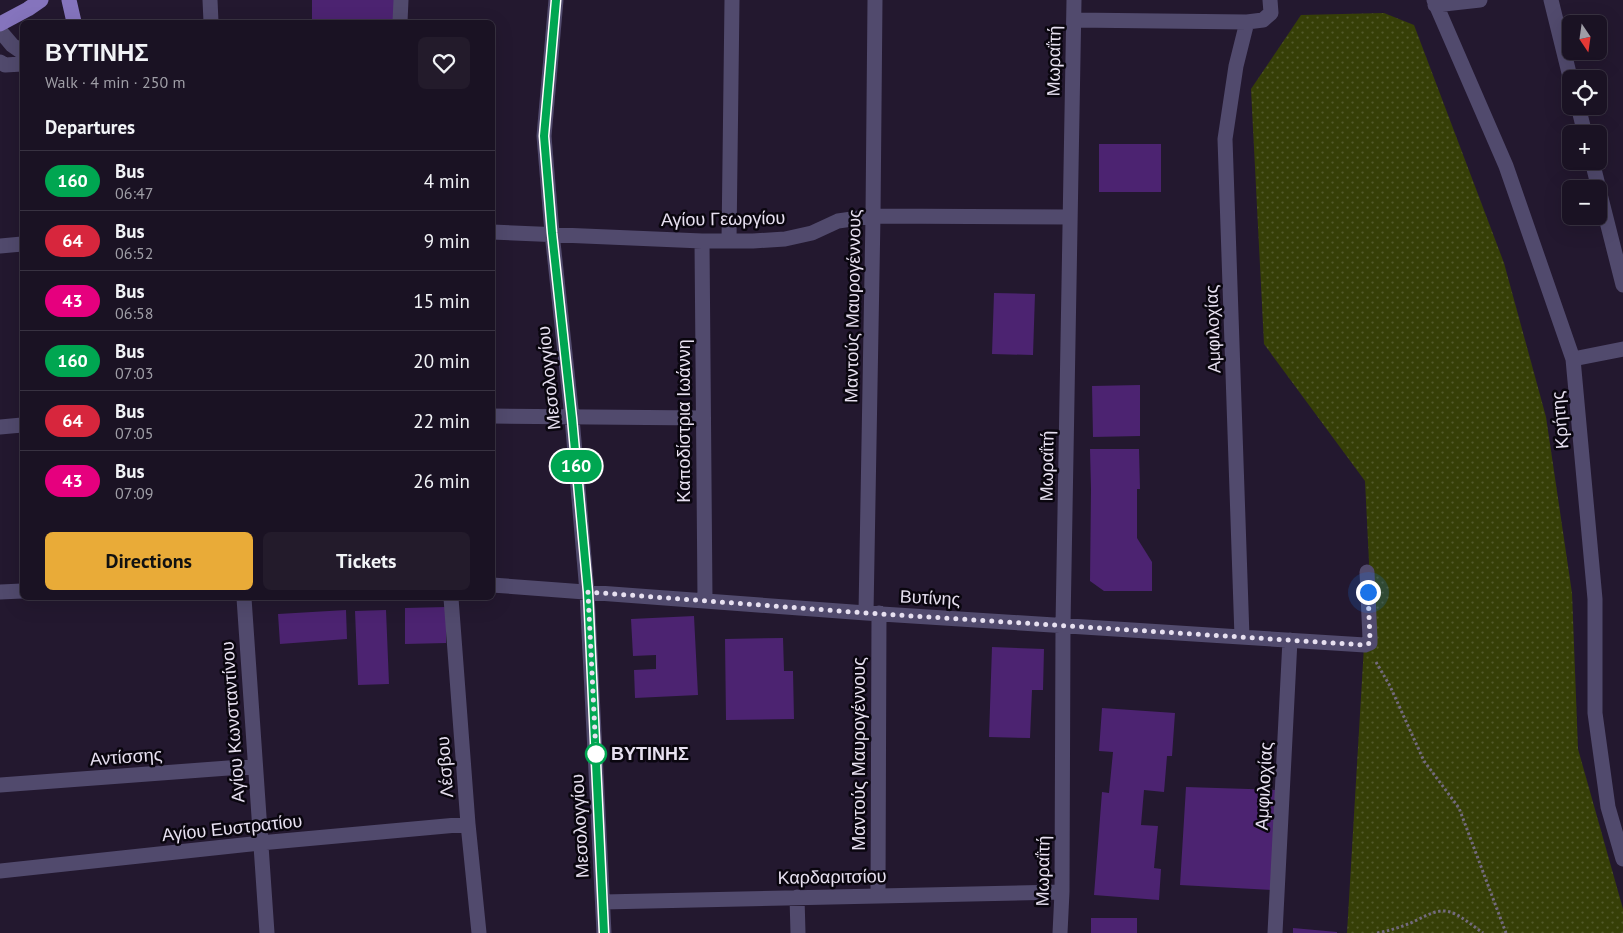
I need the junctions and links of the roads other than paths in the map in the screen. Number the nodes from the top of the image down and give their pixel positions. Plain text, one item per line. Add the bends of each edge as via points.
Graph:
1 (41, 0) edge
2 (69, 0) edge
3 (210, 0) edge
4 (401, 0) edge
5 (556, 0) edge
6 (732, 0) edge
7 (875, 0) edge
8 (1074, 0) edge
9 (1270, 0) edge
10 (1480, 0) edge
11 (1551, 0) edge
12 (1435, 3) edge
13 (74, 20) edge
14 (210, 20) edge
15 (400, 20) edge
16 (1074, 20) junction
17 (1247, 22) junction
18 (0, 24) edge
19 (0, 31) edge
20 (20, 51) edge
21 (0, 62) edge
22 (20, 64) edge
23 (1568, 70) edge
24 (873, 216) junction
25 (1070, 217) junction
26 (1607, 221) edge
27 (495, 232) edge
28 (552, 233) junction
29 (702, 241) junction
30 (729, 241) junction
31 (20, 244) edge
32 (0, 246) edge
33 (1623, 286) edge
34 (1623, 349) edge
35 (1573, 359) junction
36 (495, 416) edge
37 (572, 418) junction
38 (703, 418) junction
39 (20, 425) edge
40 (0, 427) edge
41 (1367, 572) dead end
42 (495, 585) edge
43 (20, 591) edge
44 (0, 592) edge
45 (588, 592) junction
46 (244, 600) edge
47 (451, 600) edge
48 (704, 600) junction
49 (872, 613) junction
50 (1063, 624) junction
51 (1242, 637) junction
52 (1290, 640) junction
53 (255, 766) junction
54 (0, 785) edge
55 (468, 824) junction
56 (260, 843) junction
57 (1623, 859) edge
58 (0, 871) edge
59 (1062, 892) junction
60 (878, 895) junction
61 (797, 897) junction
62 (603, 902) junction
63 (267, 933) edge
64 (478, 933) edge
65 (604, 933) edge
66 (798, 933) edge
67 (1060, 933) edge
68 (1275, 933) edge

1 - 18 main road
2 - 13 main road
3 - 14 street
4 - 15 street
5 - 28 street, Μεσολογγίου via 544,136
6 - 30 street
7 - 24 street, Μαντούς Μαυρογέννους
8 - 16 street, Μωραΐτή
9 - 17 street via 1271,13 1263,20
10 - 12 street
11 - 23 street
12 - 35 street, Κρήτης via 1506,166
16 - 17 street
16 - 25 street, Μωραΐτή
17 - 51 street, Αμφιλοχίας via 1236,66 1225,139
19 - 20 street
21 - 22 street
24 - 25 street, Αγίου Γεωργίου
24 - 30 street, Αγίου Γεωργίου via 838,221 812,233 786,239
24 - 49 street, Μαντούς Μαυρογέννους
25 - 50 street, Μωραΐτή
26 - 33 street
27 - 28 street, Αγίου Γεωργίου
28 - 29 street, Αγίου Γεωργίου
28 - 37 street, Μεσολογγίου
29 - 30 street, Αγίου Γεωργίου
29 - 38 street, Καποδίστρια Ιωάννη
31 - 32 street
34 - 35 street
35 - 57 street, Κρήτης via 1594,599 1596,713 1608,807
36 - 37 street
37 - 38 street
37 - 45 street, Μεσολογγίου
38 - 48 street, Καποδίστρια Ιωάννη
39 - 40 street
41 - 52 street, Βυτίνης via 1368,640
42 - 45 street, Βυτίνης
43 - 44 street
45 - 48 street, Βυτίνης
45 - 62 street, Μεσολογγίου
46 - 53 street, Αγίου Κωνσταντίνου
47 - 55 street, Λέσβου
48 - 49 street, Βυτίνης
49 - 50 street, Βυτίνης
49 - 60 street, Μαντούς Μαυρογέννους
50 - 51 street, Βυτίνης
50 - 59 street, Μωραΐτή
51 - 52 street, Βυτίνης
52 - 68 street, Αμφιλοχίας
53 - 54 street, Αντίσσης
53 - 56 street, Αγίου Κωνσταντίνου
55 - 56 street, Αγίου Ευστρατίου
55 - 64 street, Λέσβου
56 - 58 street, Αγίου Ευστρατίου
56 - 63 street, Αγίου Κωνσταντίνου
59 - 60 street, Καρδαριτσίου
59 - 67 street, Μωραΐτή
60 - 61 street, Καρδαριτσίου
61 - 62 street, Καρδαριτσίου
61 - 66 street
62 - 65 street, Μεσολογγίου

